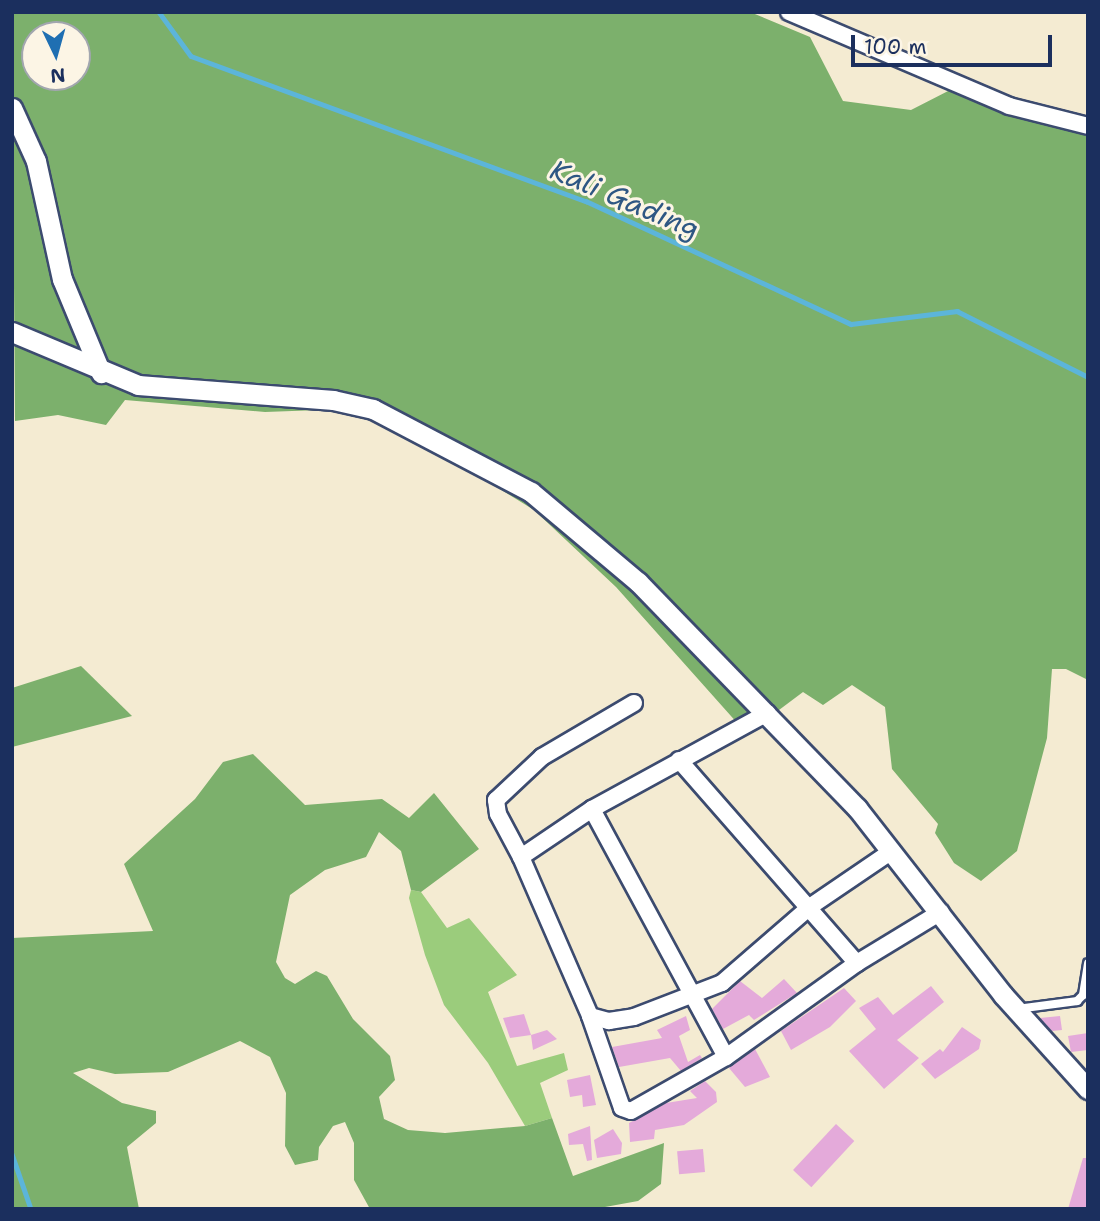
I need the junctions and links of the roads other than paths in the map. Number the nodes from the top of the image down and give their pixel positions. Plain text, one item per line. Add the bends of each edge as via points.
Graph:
1 (789, 12) edge
2 (12, 108) edge
3 (1088, 126) edge
4 (12, 332) edge
5 (101, 373) junction
6 (634, 703) dead end
7 (767, 713) junction
8 (679, 760) junction
9 (592, 809) junction
10 (892, 851) junction
11 (521, 856) junction
12 (811, 906) junction
13 (941, 912) junction
14 (857, 962) junction
15 (1088, 963) edge
16 (690, 997) junction
17 (1017, 1009) junction
18 (590, 1016) junction
19 (726, 1057) junction
20 (1088, 1089) edge

1 - 3 street via 1009,106
2 - 5 street via 36,161 62,279
4 - 5 street
5 - 7 street via 156,389 357,404 438,439 506,476 566,519 646,589
6 - 11 street via 541,757 499,794 498,814
7 - 8 street
7 - 10 street via 857,807
8 - 9 street
8 - 12 street
9 - 11 street
9 - 16 street via 628,870
10 - 12 street
10 - 13 street
11 - 18 street
12 - 14 street
12 - 16 street via 740,969
13 - 14 street
13 - 17 street
14 - 19 street
15 - 17 lane via 1083,995 1077,1001
16 - 18 street via 621,1020
16 - 19 street
17 - 20 street
18 - 19 street via 627,1111

